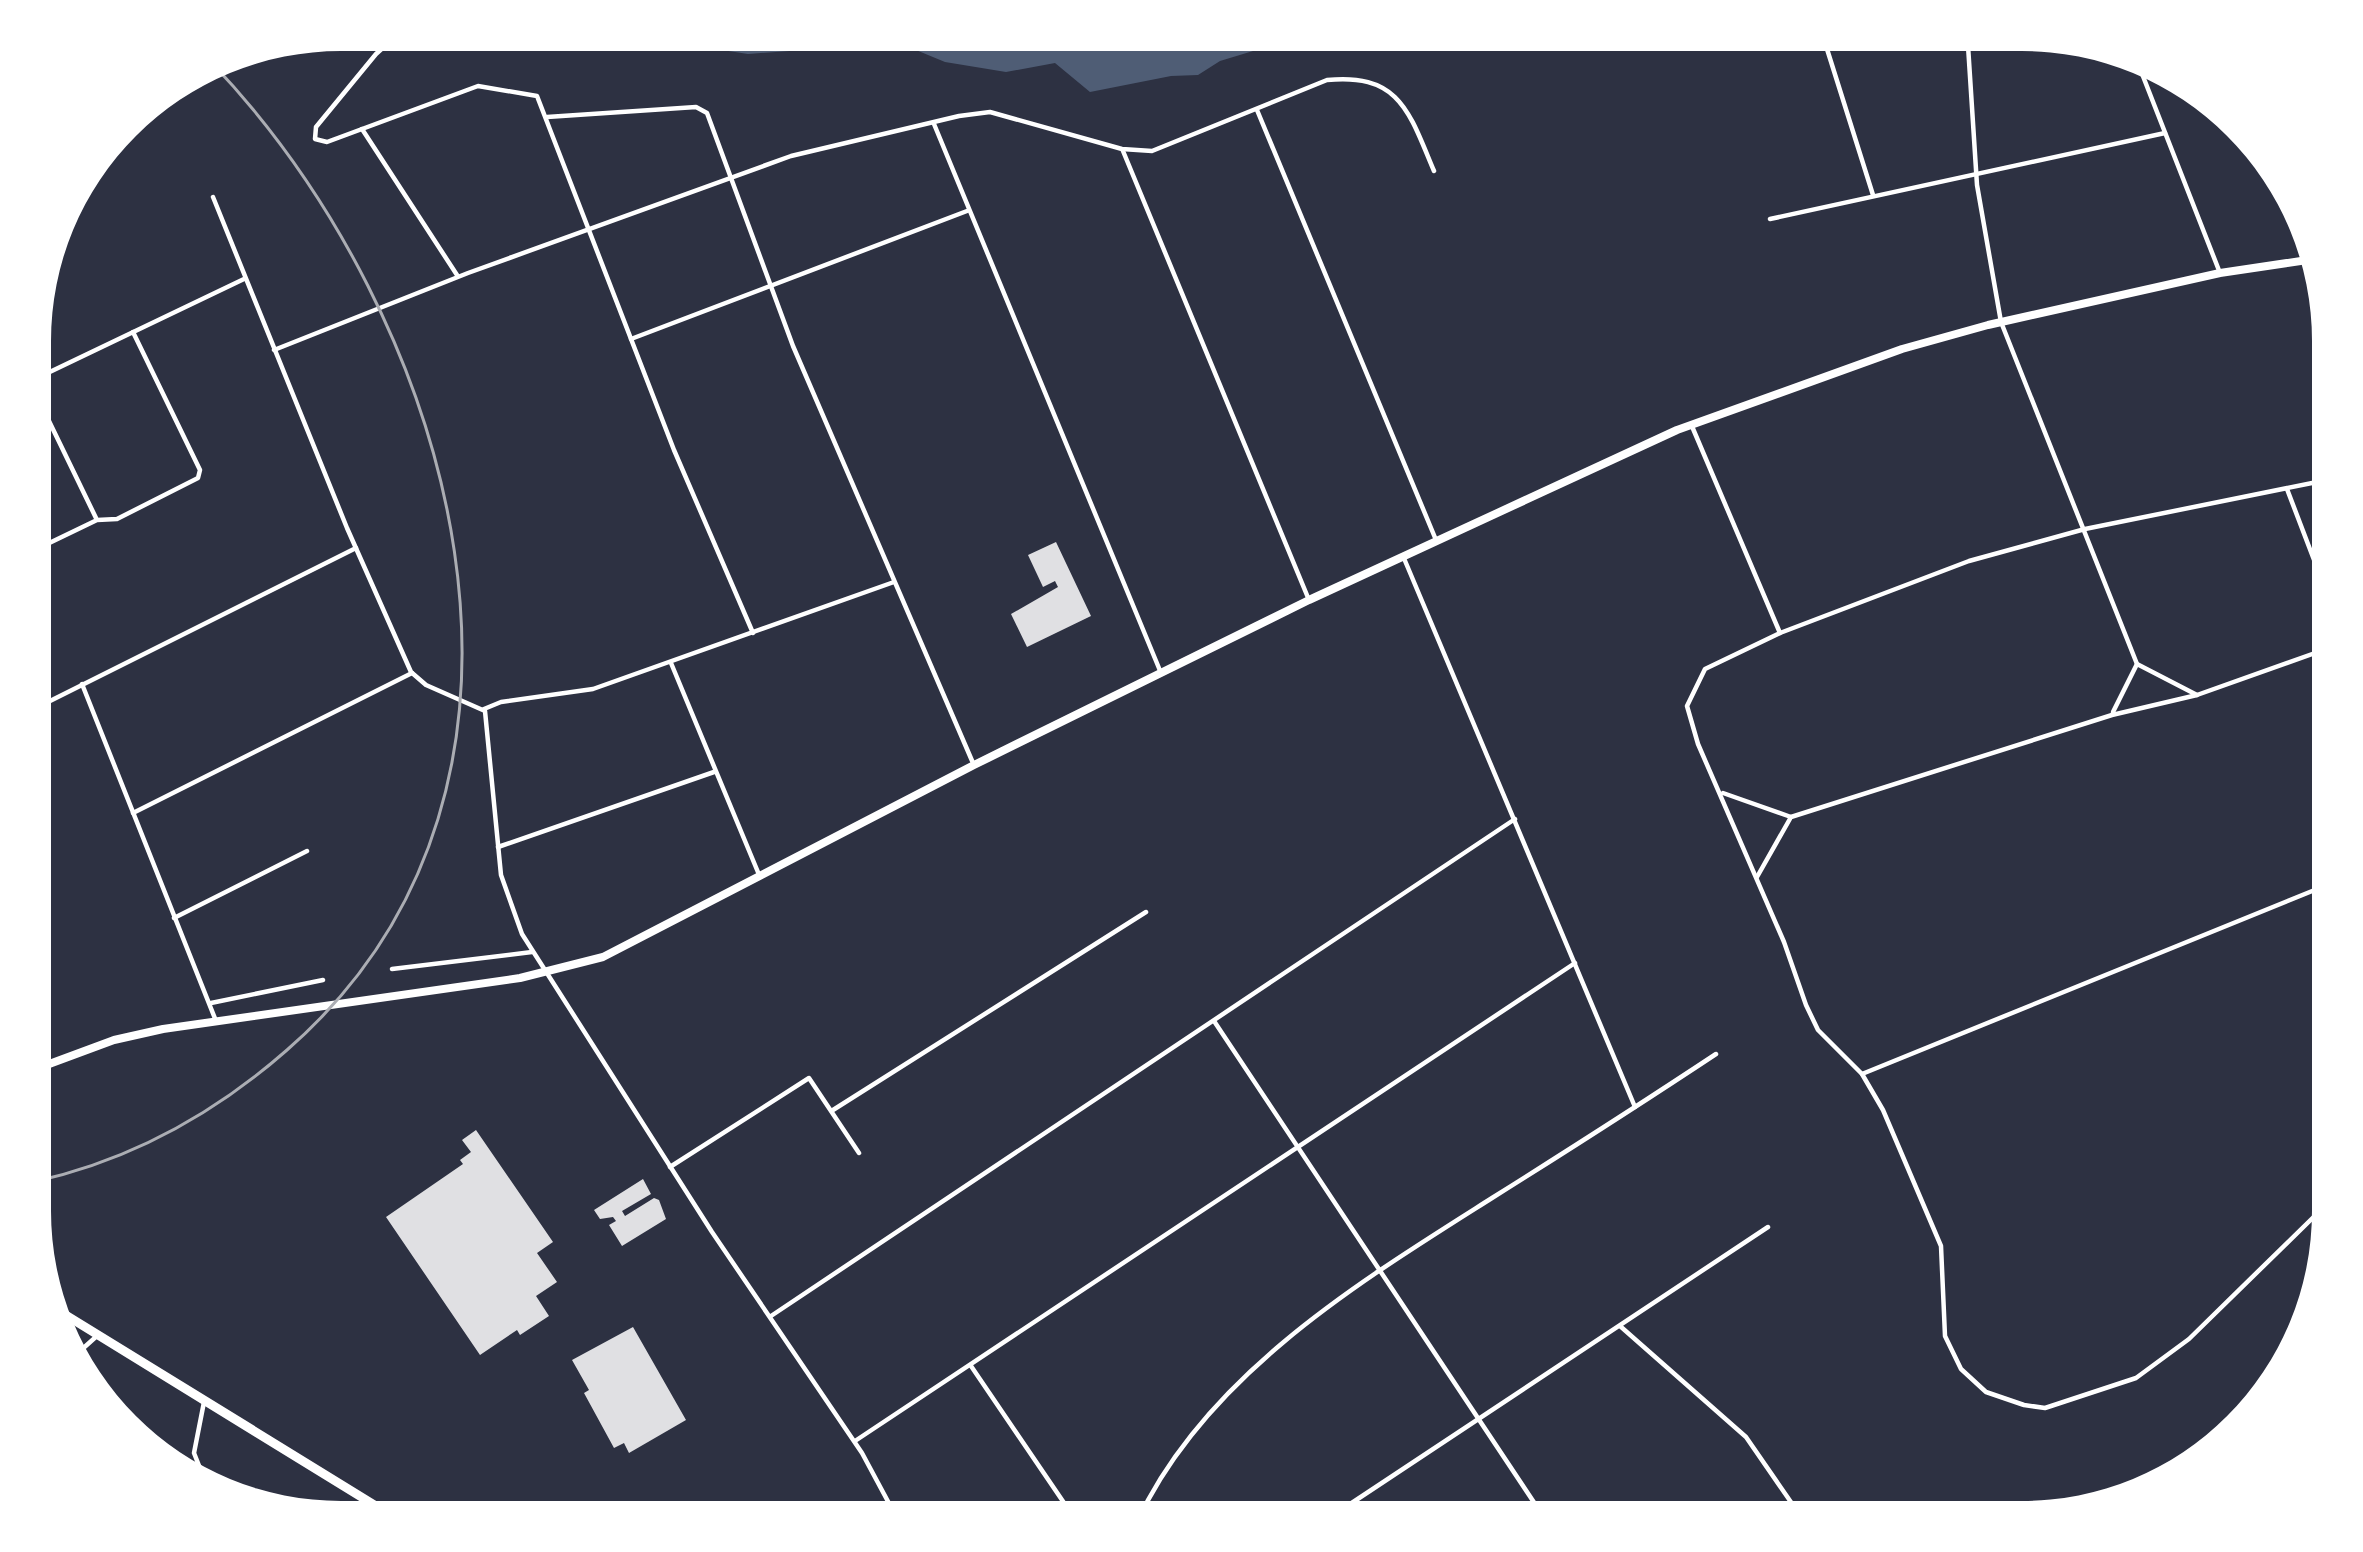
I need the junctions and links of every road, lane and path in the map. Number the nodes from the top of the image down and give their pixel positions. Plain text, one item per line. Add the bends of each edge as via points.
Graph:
1 (1828, 51) edge
2 (1967, 51) edge
3 (378, 52) edge
4 (2144, 78) edge
5 (1257, 110) junction
6 (548, 117) junction
7 (933, 123) junction
8 (362, 129) junction
9 (2165, 133) junction
10 (1122, 148) junction
11 (1434, 171) dead end
12 (1976, 174) junction
13 (730, 177) junction
14 (1873, 195) junction
15 (213, 196) dead end
16 (970, 210) junction
17 (1770, 219) dead end
18 (590, 228) junction
19 (2300, 261) edge
20 (2221, 273) junction
21 (458, 277) junction
22 (246, 278) junction
23 (771, 287) junction
24 (2001, 322) junction
25 (133, 332) junction
26 (631, 339) junction
27 (274, 350) junction
28 (51, 375) edge
29 (51, 422) edge
30 (1691, 424) junction
31 (2311, 484) edge
32 (2288, 489) junction
33 (97, 520) junction
34 (2085, 529) junction
35 (1436, 540) junction
36 (51, 542) edge
37 (356, 548) junction
38 (2311, 551) edge
39 (1403, 556) junction
40 (894, 582) junction
41 (1309, 600) junction
42 (753, 633) junction
43 (1780, 634) junction
44 (2311, 654) edge
45 (671, 663) junction
46 (2137, 664) junction
47 (412, 673) junction
48 (1161, 673) junction
49 (82, 684) junction
50 (2197, 695) junction
51 (51, 700) edge
52 (484, 709) junction
53 (2112, 715) junction
54 (974, 765) junction
55 (714, 772) junction
56 (1722, 793) junction
57 (134, 813) junction
58 (1791, 817) junction
59 (1515, 819) junction
60 (498, 847) junction
61 (307, 851) dead end
62 (760, 877) junction
63 (1757, 878) junction
64 (2311, 892) edge
65 (1146, 912) dead end
66 (174, 918) junction
67 (532, 952) junction
68 (1575, 963) junction
69 (392, 969) dead end
70 (544, 973) junction
71 (323, 980) dead end
72 (211, 1004) junction
73 (216, 1021) junction
74 (1214, 1021) junction
75 (1716, 1054) dead end
76 (51, 1063) edge
77 (1862, 1074) junction
78 (1636, 1107) junction
79 (833, 1109) junction
80 (1298, 1147) junction
81 (859, 1154) dead end
82 (670, 1167) junction
83 (2311, 1220) edge
84 (1768, 1227) dead end
85 (1378, 1270) junction
86 (771, 1316) junction
87 (72, 1319) edge
88 (1620, 1326) junction
89 (98, 1335) junction
90 (85, 1346) edge
91 (971, 1366) junction
92 (204, 1402) junction
93 (1478, 1419) junction
94 (855, 1441) junction
95 (198, 1462) edge
96 (1355, 1500) edge
97 (1532, 1500) edge
98 (1789, 1500) edge
99 (367, 1501) edge
100 (887, 1501) edge
101 (1062, 1501) edge
102 (1151, 1501) edge

1 - 14 street
2 - 12 street
3 - 8 street via 316,128 316,141
4 - 9 street
5 - 10 street via 1152,151
5 - 11 street via 1327,80 1376,83 1400,98
5 - 35 street
6 - 8 street via 537,96 478,86
6 - 13 street via 696,107 707,113
6 - 18 street
7 - 10 street via 990,112
7 - 13 street
7 - 16 street
8 - 21 street
9 - 12 street
9 - 20 street
10 - 41 street
12 - 14 street
12 - 24 street
13 - 18 street
13 - 23 street
14 - 17 street
15 - 22 street
16 - 23 street
16 - 48 street
18 - 21 street
18 - 26 street
19 - 20 main road
20 - 24 main road
21 - 27 street
22 - 25 street
22 - 27 street
23 - 26 street
23 - 40 street
24 - 30 main road
24 - 34 street
25 - 28 street
25 - 33 street via 200,470 117,519
26 - 42 street
27 - 37 street
29 - 33 street
30 - 35 main road
30 - 43 street
31 - 32 street
32 - 34 street
32 - 38 street
33 - 36 street
34 - 43 street via 1969,561
34 - 46 street
35 - 39 main road
37 - 47 street
37 - 49 street
39 - 41 main road
39 - 59 street
40 - 42 street
40 - 54 street
41 - 48 main road
42 - 45 street
43 - 56 street via 1705,669 1693,689 1687,706
44 - 50 street
45 - 52 street via 578,693
45 - 55 street
46 - 50 street
46 - 53 street
47 - 52 street
47 - 57 street
48 - 54 main road
49 - 51 street
49 - 57 street
50 - 53 street
52 - 60 street
53 - 58 street
54 - 62 main road
55 - 60 street
55 - 62 street
56 - 58 street
56 - 63 street
57 - 66 street
58 - 63 street
59 - 68 street
59 - 74 street
60 - 67 street via 506,896
61 - 66 street
62 - 70 main road via 626,947
63 - 77 street via 1818,1030
64 - 77 street
65 - 79 street
66 - 72 street
67 - 69 street
67 - 70 street
68 - 78 street
68 - 80 street
70 - 73 main road
70 - 82 street
71 - 72 street
72 - 73 street
73 - 76 main road via 114,1040
74 - 80 street
74 - 86 street
75 - 78 street
77 - 83 street via 1941,1246 1945,1336 1960,1369 1986,1391 2024,1406 2068,1403 2136,1378 2189,1339
78 - 85 street
79 - 81 street
79 - 82 street via 809,1078
80 - 85 street
80 - 91 street
82 - 86 street
84 - 88 street
85 - 93 street
85 - 102 street via 1258,1363 1191,1438
86 - 94 street
87 - 89 highway
88 - 93 street
88 - 98 street via 1746,1437
89 - 90 street
89 - 92 highway
91 - 94 street
91 - 101 street
92 - 95 street
92 - 99 highway
93 - 96 street
93 - 97 street
94 - 100 street

